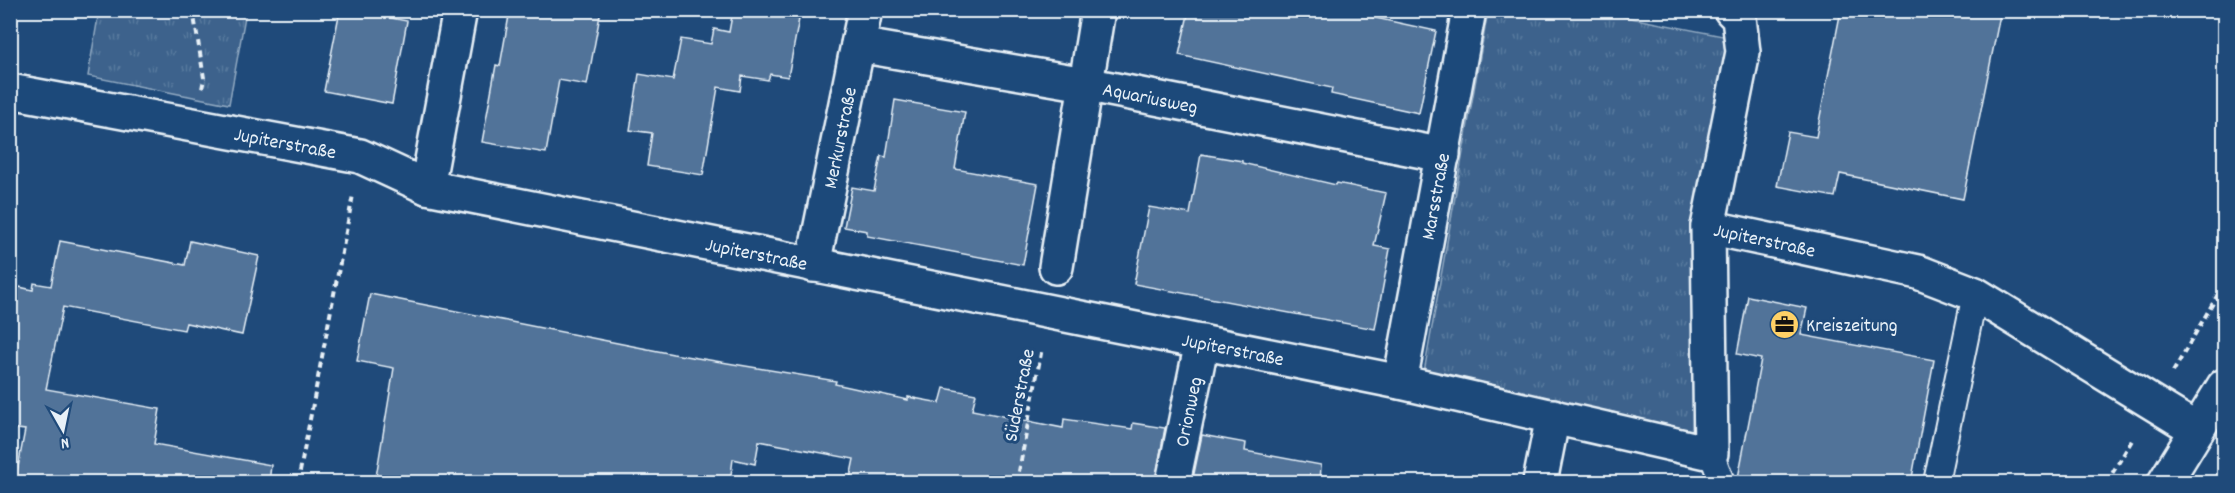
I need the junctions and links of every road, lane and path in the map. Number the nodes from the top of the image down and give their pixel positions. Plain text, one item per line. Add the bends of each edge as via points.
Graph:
1 (193, 10) edge
2 (460, 10) edge
3 (865, 10) edge
4 (1098, 10) edge
5 (1468, 10) edge
6 (1731, 10) edge
7 (858, 45) junction
8 (1085, 84) junction
9 (10, 91) edge
10 (196, 125) junction
11 (1443, 155) junction
12 (360, 156) junction
13 (427, 187) junction
14 (1708, 227) junction
15 (813, 265) junction
16 (1056, 267) dead end
17 (1975, 294) junction
18 (1049, 313) junction
19 (1202, 342) junction
20 (1400, 382) junction
21 (2224, 386) edge
22 (1553, 416) junction
23 (2197, 430) junction
24 (1717, 468) edge
25 (298, 483) edge
26 (1017, 483) edge
27 (1173, 483) edge
28 (1540, 483) edge
29 (1936, 483) edge
30 (2165, 483) edge

1 - 10 path via 204,78
2 - 13 street
3 - 7 street, Merkurstraße
4 - 8 street
5 - 11 street, Marsstraße
6 - 14 street via 1739,18 1743,52
7 - 8 street, Aquariusweg
7 - 15 street, Merkurstraße
8 - 11 street, Aquariusweg
8 - 16 street
9 - 10 street, Jupiterstraße
10 - 12 street, Jupiterstraße
11 - 20 street, Marsstraße
12 - 13 street, Jupiterstraße
12 - 25 path
13 - 15 street, Jupiterstraße
14 - 17 street, Jupiterstraße via 1918,272
14 - 24 street, Jupiterstraße
15 - 18 street, Jupiterstraße
17 - 23 street, Jupiterstraße
17 - 29 lane
18 - 19 street, Jupiterstraße
18 - 26 path, Süderstraße
19 - 20 street, Jupiterstraße
19 - 27 street, Orionweg
20 - 22 street, Jupiterstraße
21 - 23 street
22 - 24 street, Jupiterstraße
22 - 28 street
23 - 30 street

